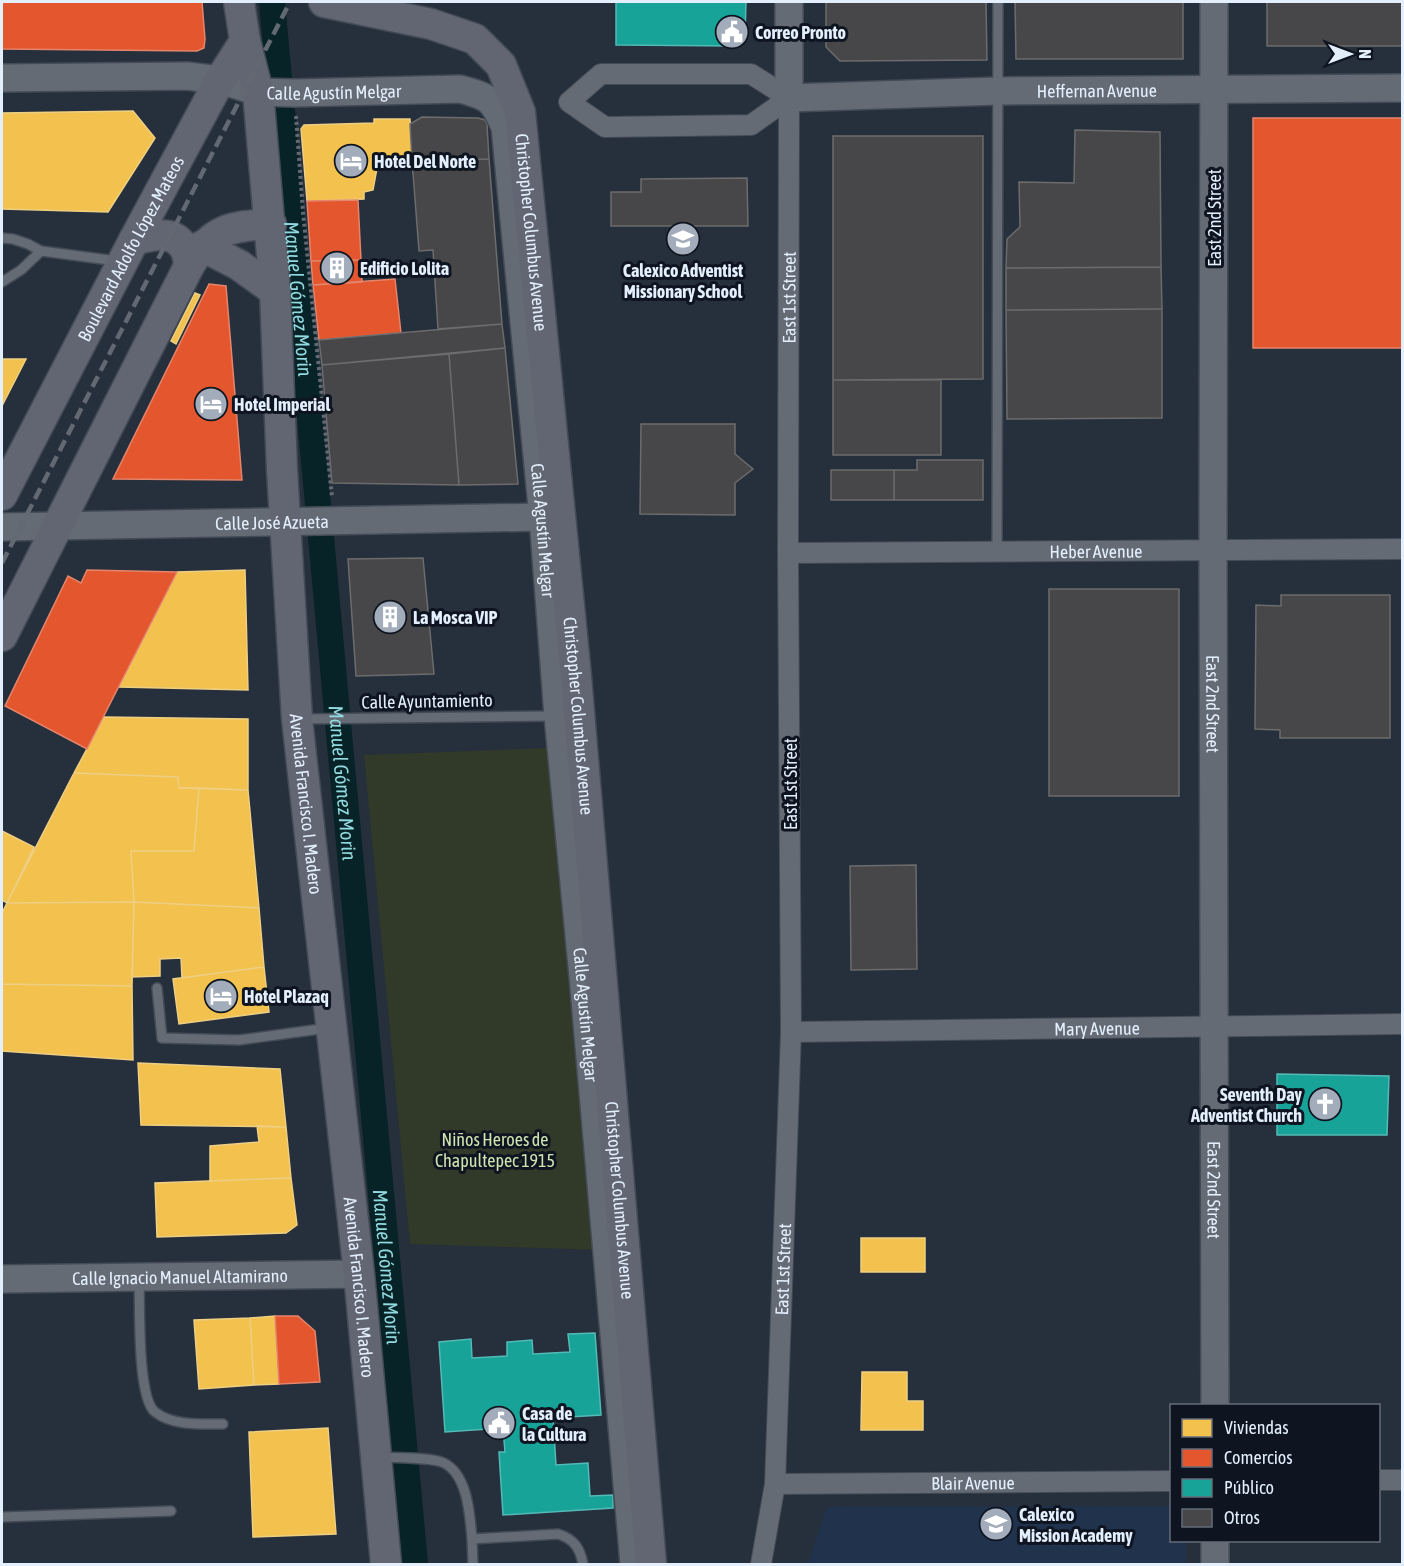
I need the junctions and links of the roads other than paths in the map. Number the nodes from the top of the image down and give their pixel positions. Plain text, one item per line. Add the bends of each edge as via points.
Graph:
1 (239, 2) edge
2 (324, 2) edge
3 (789, 2) edge
4 (998, 2) edge
5 (1214, 2) edge
6 (245, 41) junction
7 (2, 78) edge
8 (220, 80) junction
9 (1402, 88) edge
10 (1215, 89) junction
11 (998, 91) junction
12 (258, 92) junction
13 (789, 98) junction
14 (271, 224) junction
15 (2, 238) edge
16 (41, 251) junction
17 (128, 251) junction
18 (196, 255) junction
19 (2, 282) edge
20 (275, 291) junction
21 (2, 495) edge
22 (543, 517) junction
23 (284, 522) junction
24 (56, 526) junction
25 (2, 527) edge
26 (1402, 549) edge
27 (997, 551) junction
28 (1213, 551) junction
29 (788, 553) junction
30 (2, 636) edge
31 (558, 716) junction
32 (297, 719) junction
33 (157, 988) dead end
34 (1402, 1024) edge
35 (331, 1027) junction
36 (1214, 1027) junction
37 (791, 1032) junction
38 (359, 1274) junction
39 (139, 1277) junction
40 (2, 1279) edge
41 (1215, 1404) edge
42 (223, 1424) dead end
43 (377, 1457) junction
44 (1380, 1480) edge
45 (1402, 1480) edge
46 (1170, 1481) edge
47 (775, 1484) junction
48 (171, 1511) dead end
49 (2, 1518) edge
50 (472, 1539) junction
51 (1215, 1542) edge
52 (386, 1564) edge
53 (473, 1564) edge
54 (583, 1564) edge
55 (634, 1564) edge
56 (651, 1564) edge
57 (761, 1564) edge
58 (1215, 1564) edge

1 - 6 main road
2 - 56 main road, Christopher Columbus Avenue via 431,24 475,39 501,65 520,112 574,664
3 - 13 main road, East 1st Street
4 - 11 lane
5 - 10 main road, East 2nd Street
6 - 8 main road, Boulevard Adolfo López Mateos
6 - 12 main road, Avenida Francisco I. Madero
7 - 8 main road, Calle Agustín Melgar via 187,76
8 - 12 main road, Calle Agustín Melgar
8 - 17 main road, Boulevard Adolfo López Mateos
9 - 10 main road, Heffernan Avenue
10 - 11 main road, Heffernan Avenue
10 - 28 main road, East 2nd Street
11 - 13 main road, Heffernan Avenue
11 - 27 lane
12 - 14 main road, Avenida Francisco I. Madero
12 - 22 main road, Calle Agustín Melgar via 460,89 484,95 497,108 505,127
13 - 13 street via 751,125 605,127 569,102 601,74 751,74
13 - 29 street, East 1st Street
14 - 18 main road via 236,227 217,234
14 - 20 main road, Avenida Francisco I. Madero
15 - 16 lane
16 - 17 lane
16 - 19 lane
17 - 18 main road via 155,234 169,236
17 - 21 main road, Boulevard Adolfo López Mateos
18 - 20 main road via 239,265
18 - 24 main road
20 - 23 main road, Avenida Francisco I. Madero
22 - 23 main road, Calle José Azueta
22 - 31 main road, Calle Agustín Melgar
23 - 24 main road, Calle José Azueta
23 - 32 main road, Avenida Francisco I. Madero
24 - 25 main road, Calle José Azueta
24 - 30 main road
26 - 28 street, Heber Avenue
27 - 28 street, Heber Avenue
27 - 29 street, Heber Avenue
28 - 36 main road, East 2nd Street
29 - 37 street, East 1st Street
31 - 32 lane, Calle Ayuntamiento
31 - 55 main road, Calle Agustín Melgar
32 - 35 main road, Avenida Francisco I. Madero
33 - 35 lane via 162,1038 239,1040
34 - 36 street, Mary Avenue
35 - 38 main road, Avenida Francisco I. Madero
36 - 37 street, Mary Avenue
36 - 41 main road, East 2nd Street
37 - 47 street, East 1st Street
38 - 39 main road, Calle Ignacio Manuel Altamirano
38 - 43 main road, Avenida Francisco I. Madero
39 - 40 main road, Calle Ignacio Manuel Altamirano
39 - 42 lane via 142,1384 152,1411 168,1420
43 - 50 lane via 444,1463 456,1473 469,1508
43 - 52 main road, Avenida Francisco I. Madero
44 - 45 street
46 - 47 street, Blair Avenue
47 - 57 street, East 1st Street
48 - 49 lane
50 - 53 lane
50 - 54 lane via 558,1534 574,1542
51 - 58 main road

